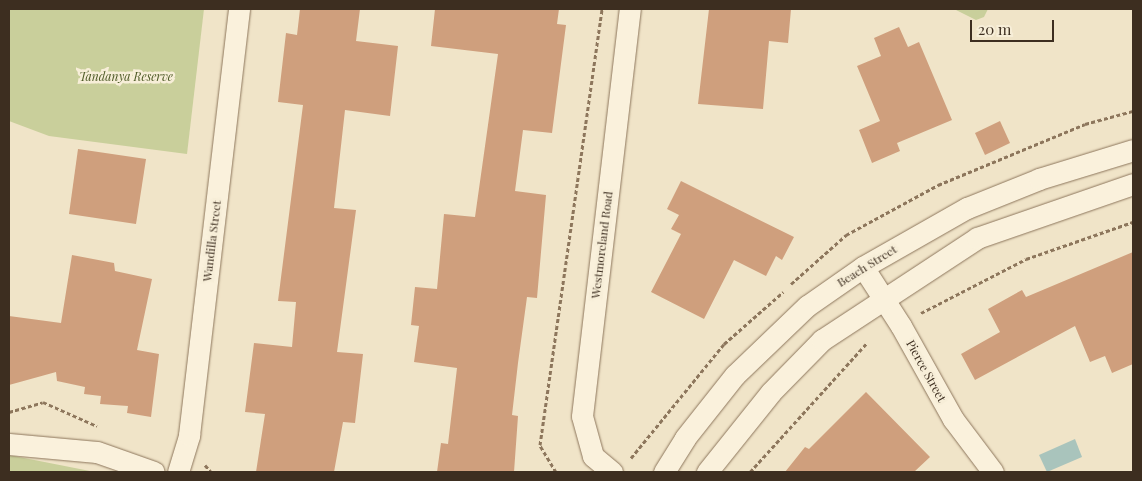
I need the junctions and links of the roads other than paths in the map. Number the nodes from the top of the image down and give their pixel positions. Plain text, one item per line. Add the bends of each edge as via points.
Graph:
1 (239, 9) edge
2 (630, 9) edge
3 (1133, 150) edge
4 (1133, 184) edge
5 (863, 266) junction
6 (883, 299) junction
7 (9, 444) edge
8 (154, 472) edge
9 (178, 472) edge
10 (612, 472) edge
11 (664, 472) edge
12 (706, 472) edge
13 (993, 472) edge

1 - 9 street, Wandilla Street via 189,435
2 - 10 street, Westmoreland Road via 582,416 593,456
3 - 5 street, Beach Street via 1039,179 967,208
4 - 6 street via 977,238
5 - 6 street, Pierce Street
5 - 11 street, Beach Street via 807,306 735,375 685,438
6 - 12 street via 822,340 771,392
6 - 13 street, Pierce Street via 953,419
7 - 8 street via 97,452

